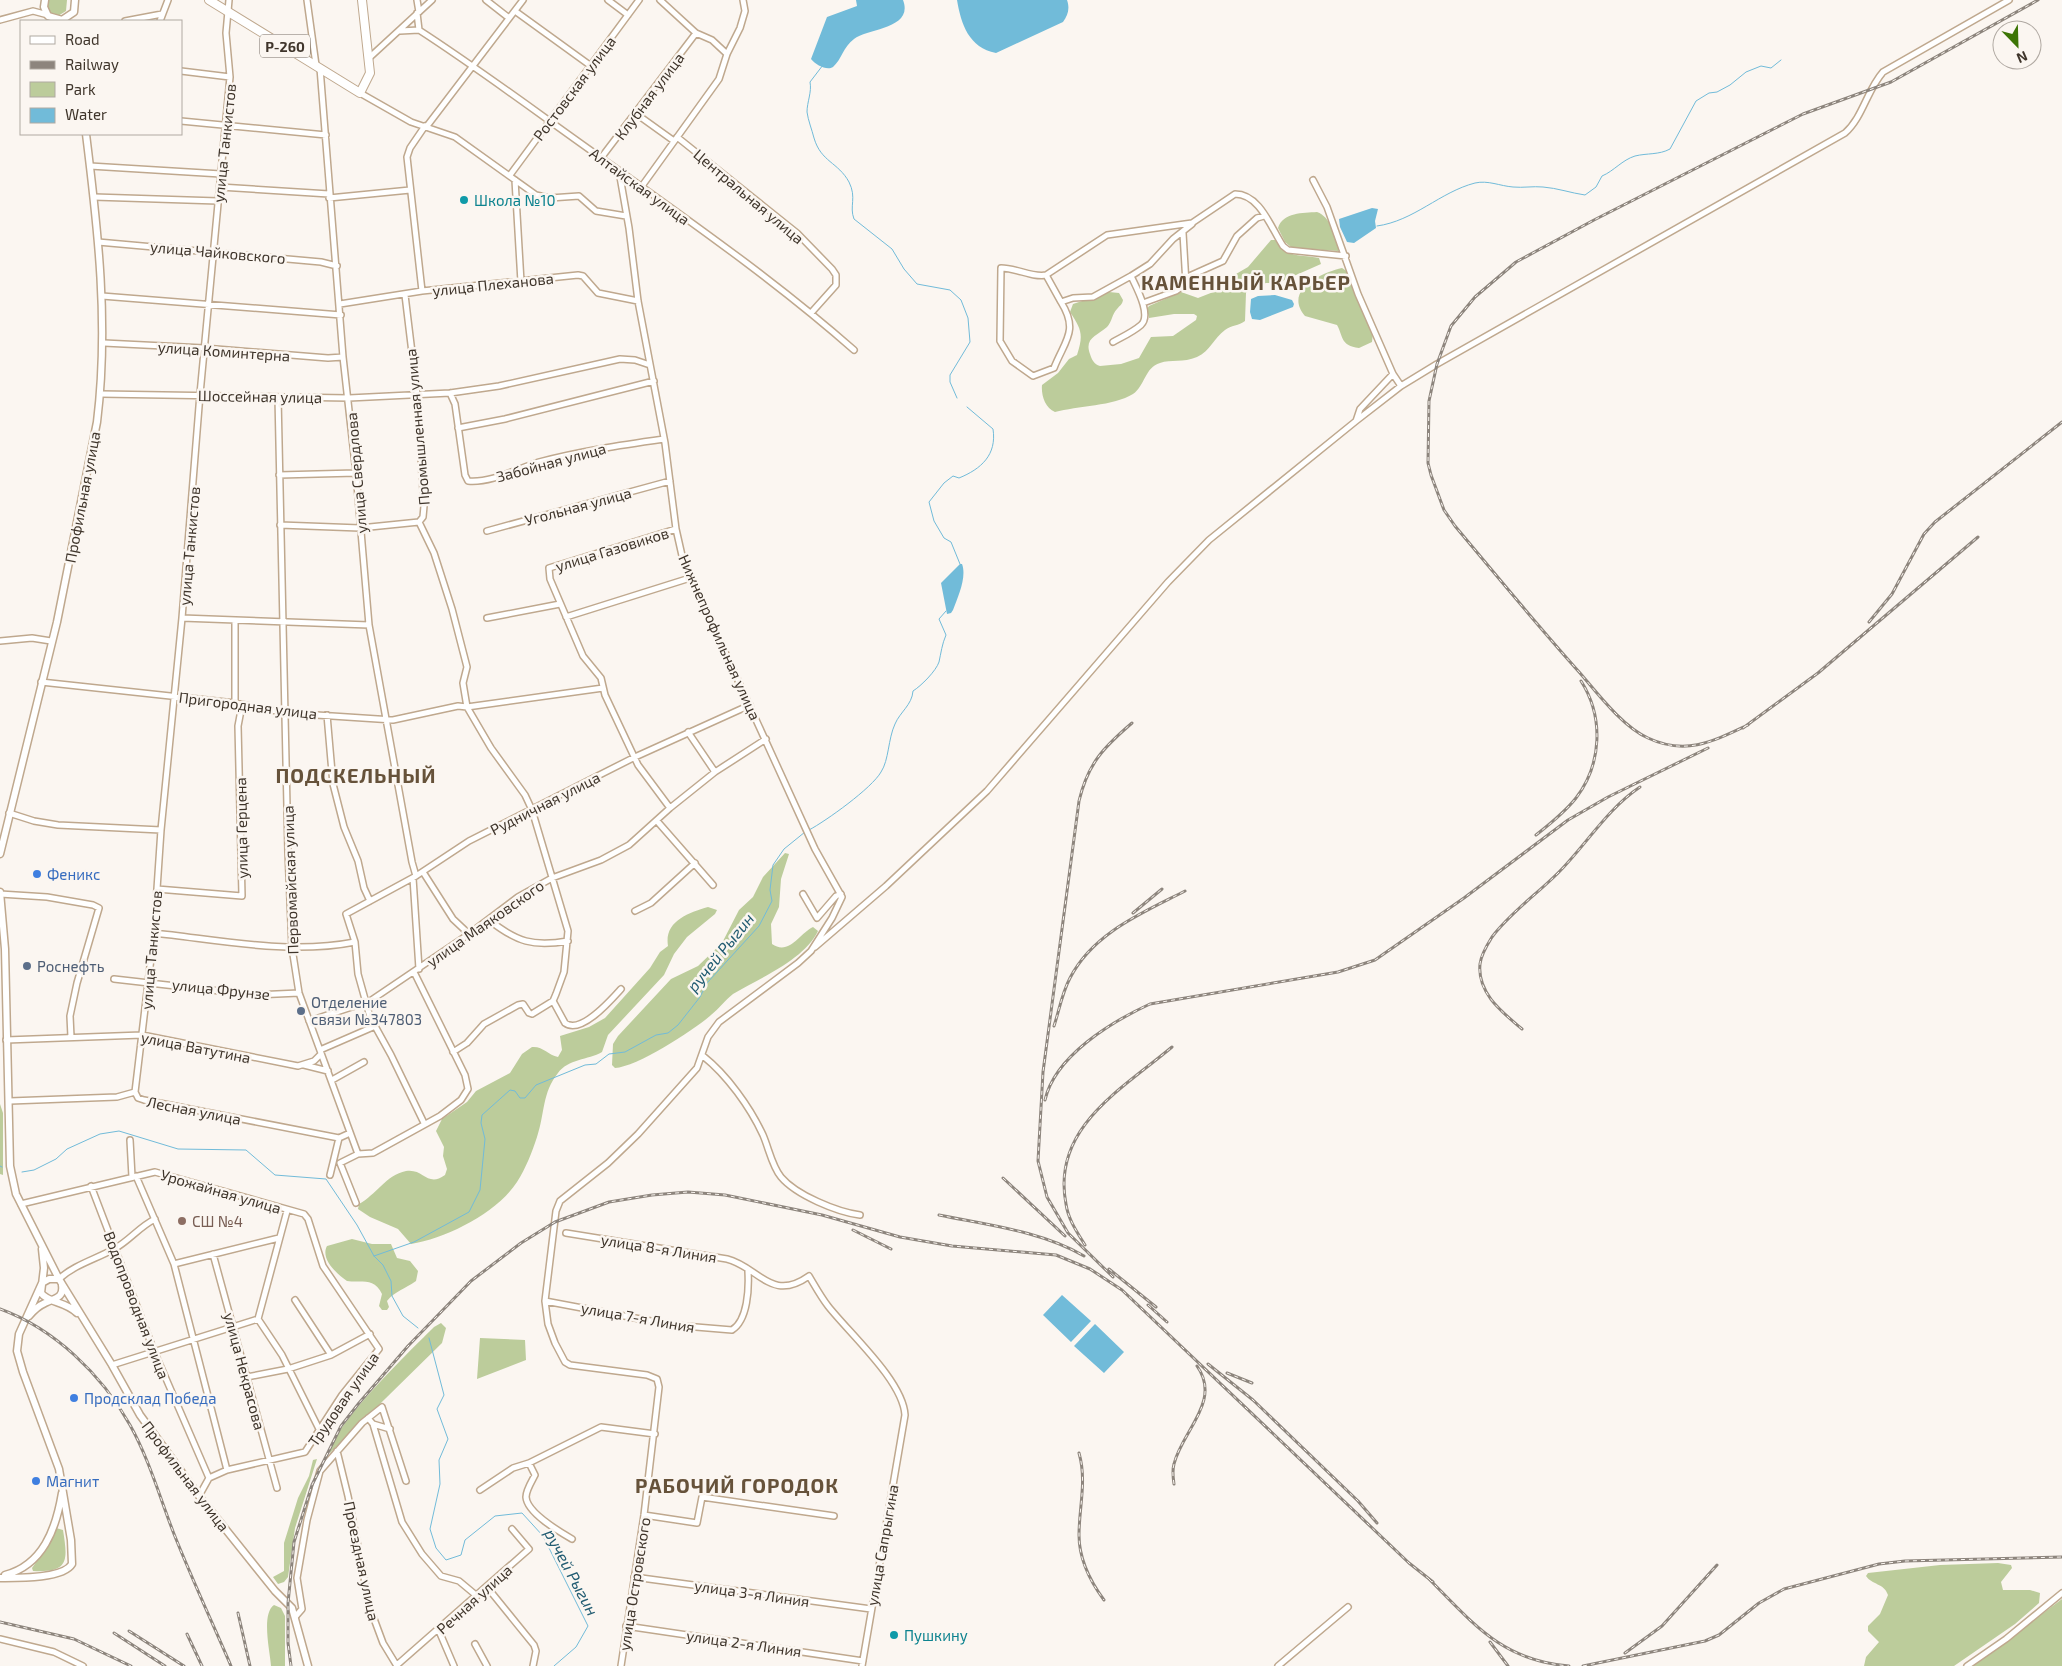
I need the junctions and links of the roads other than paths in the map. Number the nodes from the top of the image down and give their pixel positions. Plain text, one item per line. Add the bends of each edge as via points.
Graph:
1 (75, 0) edge
2 (168, 0) edge
3 (209, 0) edge
4 (229, 0) edge
5 (307, 0) edge
6 (362, 0) edge
7 (417, 0) edge
8 (432, 0) edge
9 (486, 0) edge
10 (523, 0) edge
11 (608, 0) edge
12 (639, 0) edge
13 (660, 0) edge
14 (742, 0) edge
15 (2009, 0) edge
16 (44, 1) edge
17 (34, 11) junction
18 (515, 11) junction
19 (229, 12) junction
20 (418, 12) junction
21 (72, 14) junction
22 (162, 14) junction
23 (48, 15) junction
24 (628, 15) junction
25 (509, 18) junction
26 (0, 20) edge
27 (57, 20) edge
28 (62, 20) edge
29 (70, 20) edge
30 (130, 20) edge
31 (160, 20) edge
32 (419, 30) junction
33 (400, 31) junction
34 (696, 33) junction
35 (727, 54) junction
36 (369, 58) junction
37 (474, 65) junction
38 (318, 66) junction
39 (591, 66) junction
40 (182, 72) edge
41 (230, 77) junction
42 (360, 93) junction
43 (635, 113) junction
44 (550, 120) junction
45 (182, 121) edge
46 (226, 124) junction
47 (426, 126) junction
48 (86, 135) edge
49 (326, 135) junction
50 (675, 139) junction
51 (601, 158) junction
52 (90, 166) junction
53 (619, 171) junction
54 (221, 174) junction
55 (510, 175) junction
56 (515, 180) junction
57 (1313, 180) dead end
58 (642, 186) junction
59 (220, 187) junction
60 (410, 190) junction
61 (329, 196) junction
62 (94, 197) junction
63 (218, 201) junction
64 (626, 216) junction
65 (1264, 216) junction
66 (1194, 222) junction
67 (1183, 233) junction
68 (98, 242) junction
69 (214, 252) junction
70 (1346, 256) junction
71 (338, 266) junction
72 (1046, 275) junction
73 (1131, 276) junction
74 (1185, 278) junction
75 (521, 282) junction
76 (422, 292) junction
77 (405, 295) junction
78 (102, 296) junction
79 (638, 301) junction
80 (1062, 302) junction
81 (209, 303) junction
82 (1143, 303) junction
83 (340, 304) junction
84 (811, 312) junction
85 (341, 315) junction
86 (1113, 342) dead end
87 (104, 343) junction
88 (204, 348) junction
89 (854, 350) dead end
90 (343, 357) junction
91 (650, 365) junction
92 (1393, 374) junction
93 (654, 381) junction
94 (1402, 386) junction
95 (450, 393) junction
96 (101, 394) junction
97 (200, 394) junction
98 (417, 394) junction
99 (278, 397) junction
100 (349, 398) junction
101 (1356, 421) junction
102 (458, 428) junction
103 (664, 439) junction
104 (356, 473) junction
105 (279, 476) junction
106 (670, 481) junction
107 (418, 522) junction
108 (280, 525) junction
109 (360, 528) junction
110 (676, 529) junction
111 (487, 531) dead end
112 (690, 578) junction
113 (560, 604) junction
114 (566, 617) junction
115 (182, 618) junction
116 (487, 618) dead end
117 (235, 620) junction
118 (282, 623) junction
119 (369, 625) junction
120 (0, 641) edge
121 (51, 641) junction
122 (41, 682) junction
123 (603, 688) junction
124 (174, 696) junction
125 (235, 702) junction
126 (242, 705) junction
127 (750, 705) junction
128 (466, 707) junction
129 (286, 713) junction
130 (327, 715) junction
131 (386, 719) junction
132 (688, 732) junction
133 (766, 739) junction
134 (635, 757) junction
135 (715, 772) junction
136 (670, 808) junction
137 (532, 810) junction
138 (9, 813) junction
139 (657, 821) junction
140 (161, 830) junction
141 (0, 854) edge
142 (695, 863) junction
143 (423, 872) junction
144 (414, 877) junction
145 (552, 878) junction
146 (713, 885) dead end
147 (157, 889) junction
148 (0, 893) edge
149 (803, 894) dead end
150 (840, 894) junction
151 (370, 901) junction
152 (635, 911) dead end
153 (489, 920) junction
154 (154, 933) junction
155 (469, 934) junction
156 (568, 941) junction
157 (355, 942) junction
158 (292, 948) junction
159 (811, 951) junction
160 (416, 971) junction
161 (114, 979) dead end
162 (149, 982) junction
163 (621, 989) dead end
164 (299, 993) junction
165 (553, 1001) junction
166 (366, 1002) junction
167 (309, 1021) junction
168 (374, 1027) junction
169 (142, 1035) junction
170 (71, 1037) junction
171 (6, 1040) junction
172 (320, 1052) junction
173 (453, 1052) junction
174 (702, 1056) junction
175 (364, 1062) dead end
176 (303, 1065) junction
177 (328, 1071) junction
178 (332, 1080) junction
179 (135, 1092) junction
180 (10, 1101) junction
181 (424, 1123) junction
182 (350, 1133) junction
183 (339, 1138) junction
184 (130, 1140) dead end
185 (358, 1154) junction
186 (330, 1175) dead end
187 (134, 1177) junction
188 (91, 1186) junction
189 (356, 1203) dead end
190 (21, 1204) junction
191 (287, 1211) junction
192 (304, 1214) joint
193 (860, 1216) dead end
194 (155, 1219) junction
195 (566, 1233) dead end
196 (279, 1238) junction
197 (42, 1245) junction
198 (116, 1248) junction
199 (213, 1254) junction
200 (174, 1264) junction
201 (748, 1270) junction
202 (59, 1280) junction
203 (41, 1286) junction
204 (52, 1300) junction
205 (296, 1300) dead end
206 (545, 1301) junction
207 (258, 1318) junction
208 (26, 1320) junction
209 (83, 1320) junction
210 (233, 1326) junction
211 (370, 1334) junction
212 (192, 1339) junction
213 (154, 1351) junction
214 (331, 1355) junction
215 (112, 1365) junction
216 (288, 1369) junction
217 (247, 1377) junction
218 (368, 1418) junction
219 (374, 1424) junction
220 (904, 1424) joint
221 (390, 1429) junction
222 (320, 1431) junction
223 (655, 1434) junction
224 (337, 1451) junction
225 (268, 1462) junction
226 (529, 1463) junction
227 (227, 1470) junction
228 (209, 1478) junction
229 (406, 1481) dead end
230 (63, 1487) junction
231 (277, 1488) dead end
232 (480, 1490) dead end
233 (199, 1496) junction
234 (644, 1515) junction
235 (834, 1516) dead end
236 (55, 1524) junction
237 (69, 1528) junction
238 (512, 1529) dead end
239 (572, 1539) dead end
240 (29, 1565) junction
241 (32, 1576) junction
242 (0, 1577) edge
243 (634, 1577) junction
244 (487, 1587) junction
245 (2062, 1593) edge
246 (477, 1596) junction
247 (1348, 1607) dead end
248 (871, 1609) junction
249 (295, 1617) junction
250 (626, 1626) junction
251 (439, 1631) junction
252 (0, 1639) edge
253 (475, 1644) dead end
254 (862, 1663) edge
255 (83, 1666) edge
256 (308, 1666) edge
257 (397, 1666) edge
258 (454, 1666) edge
259 (487, 1666) edge
260 (533, 1666) edge
261 (621, 1666) edge
262 (1278, 1666) edge
263 (1967, 1666) edge

1 - 21 main road
2 - 22 street
3 - 19 highway, Р-260
4 - 19 street, улица Танкистов
5 - 38 street, улица Свердлова
6 - 36 highway
7 - 20 street
8 - 20 street
9 - 25 street
10 - 18 street
11 - 24 street
12 - 24 street, Ростовская улица
13 - 34 street
14 - 35 street via 745,11
15 - 94 street via 1889,68 1874,83 1853,125 1845,133
16 - 17 street
16 - 23 main road
17 - 23 street
17 - 26 street
18 - 25 street
18 - 39 street
19 - 38 highway, Р-260
19 - 41 street, улица Танкистов via 226,33
20 - 32 street
20 - 33 street
21 - 28 main road
21 - 29 main road
22 - 30 street
22 - 31 street
23 - 27 main road
24 - 39 street, Ростовская улица
25 - 37 street
32 - 33 street
32 - 37 street, Алтайская улица
33 - 36 street
34 - 35 street via 712,40
34 - 43 street, Клубная улица
35 - 50 street via 713,89
36 - 42 highway via 369,77
37 - 44 street, Алтайская улица
37 - 47 street
38 - 42 highway, Р-260
38 - 49 street, улица Свердлова
39 - 44 street, Ростовская улица
40 - 41 street
41 - 46 street, улица Танкистов
42 - 47 street via 401,117
43 - 50 street, Центральная улица
43 - 51 street, Клубная улица
44 - 51 street, Алтайская улица
44 - 55 street, Ростовская улица
45 - 46 street
46 - 49 street
46 - 54 street, улица Танкистов
47 - 55 street via 455,137
47 - 60 street via 408,153
48 - 52 main road, Профильная улица
49 - 61 street, улица Свердлова
50 - 58 street
50 - 84 street, Центральная улица via 797,233 832,269 837,280 833,289
51 - 53 street, Алтайская улица
52 - 54 street
52 - 62 main road, Профильная улица
53 - 58 street, Алтайская улица
53 - 64 street, Нижнепрофильная улица
54 - 59 street, улица Танкистов
55 - 56 street
56 - 64 street via 543,197 579,196 596,211
56 - 75 street
57 - 70 street
58 - 84 street, Алтайская улица
59 - 61 street
59 - 63 street, улица Танкистов
60 - 61 street
60 - 76 street
61 - 71 street, улица Свердлова
62 - 63 street
62 - 68 main road, Профильная улица
63 - 69 street, улица Танкистов
64 - 79 street, Нижнепрофильная улица
65 - 66 street via 1248,196 1235,194
65 - 70 street via 1282,246 1288,250
65 - 74 street via 1257,218 1237,236 1223,261
66 - 67 street
66 - 72 street via 1107,235
67 - 73 street via 1150,264
67 - 74 street
68 - 69 street, улица Чайковского
68 - 78 main road, Профильная улица
69 - 71 street, улица Чайковского
69 - 81 street, улица Танкистов
70 - 92 street via 1358,294
71 - 83 street, улица Свердлова
72 - 80 street
72 - 80 street via 1001,268 1000,341 1012,361 1034,376 1054,368 1067,338 1071,323
73 - 80 street via 1093,296
73 - 82 street
74 - 82 street via 1183,288
75 - 76 street, улица Плеханова
75 - 79 street, улица Плеханова via 578,275 583,276 598,293
76 - 77 street, улица Плеханова
77 - 83 street, улица Плеханова
77 - 98 street, Промышленная улица
78 - 81 street
78 - 87 main road, Профильная улица
79 - 91 street, Нижнепрофильная улица
81 - 85 street
81 - 88 street, улица Танкистов
82 - 86 street via 1143,323
83 - 85 street, улица Свердлова
84 - 89 street, Алтайская улица
85 - 90 street, улица Свердлова
87 - 88 street, улица Коминтерна
87 - 96 main road, Профильная улица
88 - 90 street, улица Коминтерна
88 - 97 street, улица Танкистов
90 - 100 street, улица Свердлова
91 - 93 street, Нижнепрофильная улица
91 - 95 street, Шоссейная улица via 620,359 491,388
92 - 94 street
92 - 101 street via 1360,410
93 - 102 street
93 - 103 street, Нижнепрофильная улица
94 - 101 street
95 - 98 street, Шоссейная улица
95 - 102 street
96 - 97 street, Шоссейная улица
96 - 121 main road, Профильная улица
97 - 99 street, Шоссейная улица
97 - 115 street, улица Танкистов
98 - 100 street, Шоссейная улица
98 - 107 street, Промышленная улица via 424,506 423,517
99 - 100 street, Шоссейная улица
99 - 105 street, Первомайская улица
100 - 104 street, улица Свердлова
101 - 159 street via 1199,550 982,796
102 - 103 street, Забойная улица via 468,481 599,447
103 - 106 street, Нижнепрофильная улица
104 - 105 street
104 - 109 street, улица Свердлова
105 - 108 street, Первомайская улица
106 - 110 street, Нижнепрофильная улица
106 - 111 street, Угольная улица
107 - 109 street
107 - 128 street, Промышленная улица via 434,553 452,609 467,667 463,683
108 - 109 street
108 - 118 street, Первомайская улица
109 - 119 street, улица Свердлова
110 - 112 street, Нижнепрофильная улица
110 - 113 street, улица Газовиков via 549,568
112 - 114 street
112 - 127 street, Нижнепрофильная улица
113 - 114 street
113 - 116 street
114 - 123 street via 583,656 598,672
115 - 117 street
115 - 124 street, улица Танкистов
117 - 118 street
117 - 125 street
118 - 119 street
118 - 129 street, Первомайская улица
119 - 131 street, улица Свердлова
120 - 121 street via 32,638
121 - 122 main road, Профильная улица
122 - 124 street, Пригородная улица
122 - 138 main road, Профильная улица
123 - 128 street, Пригородная улица
123 - 134 street
124 - 125 street, Пригородная улица
124 - 140 street, улица Танкистов
125 - 126 street, Пригородная улица
126 - 129 street, Пригородная улица
126 - 147 street, улица Герцена via 238,726 242,896
127 - 132 street, Рудничная улица
127 - 133 street, Нижнепрофильная улица
128 - 131 street, Пригородная улица
128 - 137 street, Промышленная улица
129 - 130 street, Пригородная улица
129 - 158 street, Первомайская улица
130 - 131 street, Пригородная улица
130 - 151 street via 333,784
131 - 144 street, улица Свердлова
132 - 134 street, Рудничная улица
132 - 135 street
133 - 135 street, улица Маяковского
133 - 150 street, Нижнепрофильная улица
134 - 136 street via 642,772
134 - 137 street, Рудничная улица
135 - 136 street, улица Маяковского
136 - 139 street, улица Маяковского
137 - 143 street, Рудничная улица via 469,841
137 - 145 street, Промышленная улица
138 - 140 street via 58,825
138 - 141 main road, Профильная улица
139 - 142 street
139 - 145 street, улица Маяковского via 614,855
140 - 147 street, улица Танкистов
142 - 146 street
142 - 152 street via 651,903
143 - 144 street, Рудничная улица
143 - 155 street via 453,919
144 - 151 street, Рудничная улица
144 - 160 street, улица Свердлова
145 - 153 street, улица Маяковского via 518,897
145 - 156 street, Промышленная улица via 567,925
147 - 154 street, улица Танкистов
148 - 170 street via 47,897 99,908 77,983 70,1016
148 - 171 main road, Профильная улица via 6,970
149 - 150 street via 817,918
150 - 159 street via 838,907
151 - 157 street, Рудничная улица via 346,914
153 - 155 street, улица Маяковского
153 - 156 street via 521,942
154 - 158 street
154 - 162 street, улица Танкистов
155 - 160 street, улица Маяковского
156 - 165 street, Промышленная улица via 564,972
157 - 158 street
157 - 166 street via 358,974
158 - 164 street, Первомайская улица
159 - 174 street via 719,1022 708,1038
160 - 166 street, улица Маяковского
160 - 173 street, улица Свердлова
161 - 162 street, улица Фрунзе
162 - 164 street, улица Фрунзе via 256,995
162 - 169 street, улица Танкистов
163 - 165 street via 602,1009 576,1026 565,1023
164 - 167 street, Первомайская улица
165 - 173 street via 530,1015 523,1004 518,1005 484,1024 467,1043
166 - 167 street, улица Маяковского
166 - 168 street
167 - 172 street, Первомайская улица
168 - 172 street
168 - 181 street
169 - 170 street, улица Ватутина
169 - 176 street, улица Ватутина
169 - 179 street, улица Танкистов
170 - 171 street, улица Ватутина
171 - 180 main road, Профильная улица
172 - 176 street via 314,1061
172 - 177 street, Первомайская улица
173 - 181 street, улица Свердлова via 467,1079 468,1089 451,1109
174 - 193 street via 748,1109 782,1179 834,1209
174 - 206 street via 697,1068 623,1150 560,1201
175 - 178 street
176 - 177 street, улица Ватутина
177 - 178 street, Первомайская улица
178 - 182 street, Первомайская улица
179 - 180 street, Лесная улица via 118,1097
179 - 183 street, Лесная улица via 144,1100
180 - 190 main road, Профильная улица via 11,1173
181 - 185 street via 373,1153
182 - 183 street
182 - 185 street, Первомайская улица
183 - 186 street
184 - 187 street
185 - 189 street via 340,1162
187 - 188 street, Урожайная улица
187 - 191 street, Урожайная улица via 159,1173
187 - 194 street
188 - 190 street, Урожайная улица
188 - 198 street, Водопроводная улица
190 - 197 main road, Профильная улица
191 - 192 street, Урожайная улица
191 - 196 street
192 - 211 street, Трудовая улица via 323,1266
194 - 198 street via 140,1227
194 - 200 street
195 - 201 street, улица 8-я Линия via 727,1259
196 - 199 street
196 - 207 street
197 - 202 main road, Профильная улица
197 - 203 main road, Профильная улица via 44,1268
198 - 202 street
198 - 213 street, Водопроводная улица
199 - 200 street
199 - 210 street, улица Некрасова
200 - 212 street
201 - 206 street, улица 7-я Линия via 749,1284 742,1314 732,1330 672,1325
201 - 220 street, улица 8-я Линия via 769,1282 789,1287 809,1276 826,1304 894,1383 905,1404
202 - 203 main road via 49,1278
202 - 204 main road via 62,1295
202 - 209 main road, Профильная улица
203 - 204 main road via 42,1296
203 - 208 main road, Профильная улица
204 - 208 main road via 40,1306
204 - 209 main road, Профильная улица via 70,1306
205 - 214 street
206 - 223 street, улица Островского via 550,1333 564,1362 647,1375 659,1382
207 - 210 street
207 - 216 street
208 - 230 main road, Профильная улица via 17,1342 19,1361
209 - 215 main road, Профильная улица
210 - 212 street
210 - 217 street, улица Некрасова
211 - 214 street
211 - 222 street, Трудовая улица via 378,1351 342,1395
212 - 213 street
212 - 227 street
213 - 215 street
213 - 228 street, Водопроводная улица
214 - 216 street
215 - 233 main road, Профильная улица via 153,1436
216 - 217 street
216 - 222 street
217 - 225 street, улица Некрасова
218 - 219 street
218 - 221 street via 382,1407
218 - 224 street
219 - 221 street
219 - 246 street via 402,1522 422,1554 441,1576 459,1581
220 - 248 street, улица Сапрыгина
221 - 229 street
222 - 225 street, Трудовая улица via 304,1453
223 - 226 street via 601,1426
223 - 234 street, улица Островского
224 - 249 street via 320,1471 311,1502 297,1578 302,1607
224 - 257 street, Проездная улица via 370,1608 383,1642
225 - 227 street, Трудовая улица
225 - 231 street, улица Некрасова
226 - 232 street via 512,1468
226 - 239 street via 535,1475 527,1492 528,1502 545,1522
227 - 228 street, Трудовая улица
228 - 233 street
230 - 236 main road
230 - 237 main road, Профильная улица
233 - 249 main road, Профильная улица via 292,1608
234 - 235 street via 698,1523 702,1497
234 - 243 street, улица Островского
236 - 237 main road
236 - 240 main road via 48,1541
237 - 241 main road, Профильная улица via 70,1567 56,1574
238 - 244 street, Речная улица via 529,1549
240 - 241 main road
240 - 242 main road
241 - 242 main road
243 - 248 street, улица 3-я Линия
243 - 250 street, улица Островского
244 - 246 street, Речная улица
244 - 260 street via 534,1645
245 - 263 street
246 - 251 street, Речная улица
247 - 262 street
248 - 254 street, улица Сапрыгина
249 - 256 main road
250 - 254 street, улица 2-я Линия
250 - 261 street, улица Островского
251 - 257 street, Речная улица
251 - 258 street
252 - 255 street via 48,1650
253 - 259 street

